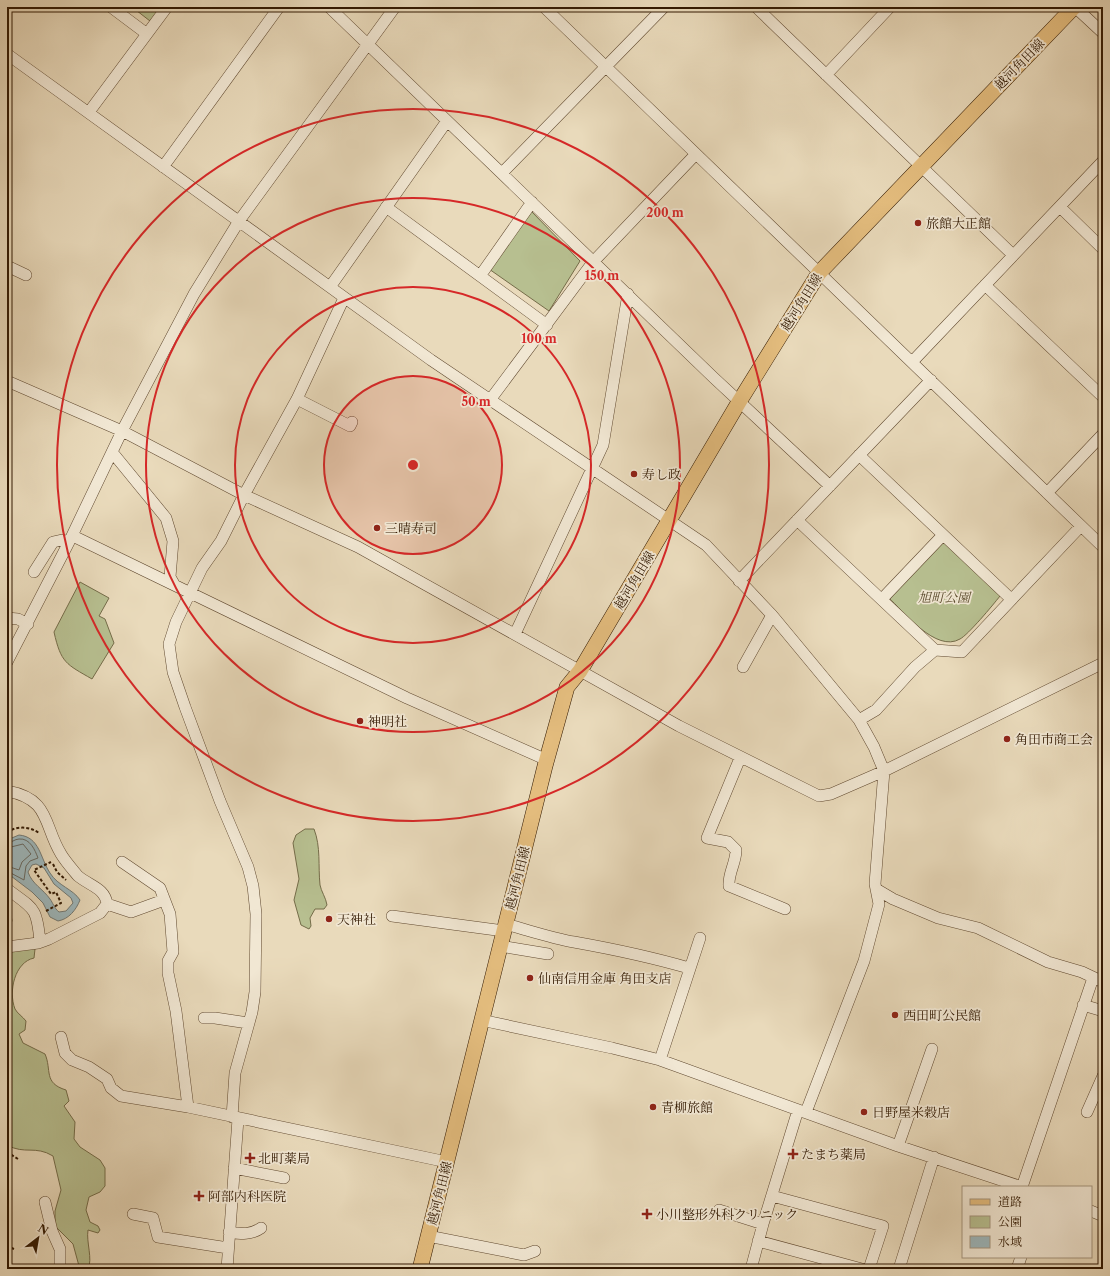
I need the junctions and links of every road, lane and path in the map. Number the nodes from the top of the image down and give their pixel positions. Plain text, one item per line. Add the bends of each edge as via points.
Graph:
1 (110, 7) edge
2 (167, 7) edge
3 (279, 7) edge
4 (329, 7) edge
5 (396, 7) edge
6 (544, 7) edge
7 (664, 7) edge
8 (756, 7) edge
9 (890, 7) edge
10 (1074, 7) edge
11 (147, 34) junction
12 (1103, 34) edge
13 (368, 44) junction
14 (7, 54) edge
15 (607, 67) junction
16 (826, 75) junction
17 (89, 112) junction
18 (447, 120) junction
19 (695, 155) junction
20 (1103, 161) edge
21 (920, 166) junction
22 (163, 167) junction
23 (502, 173) junction
24 (532, 202) junction
25 (386, 207) junction
26 (1060, 207) junction
27 (239, 221) junction
28 (1103, 249) edge
29 (1013, 255) junction
30 (593, 262) junction
31 (7, 266) edge
32 (819, 273) junction
33 (26, 275) dead end
34 (480, 276) junction
35 (985, 285) junction
36 (330, 287) junction
37 (628, 294) junction
38 (344, 298) junction
39 (547, 324) junction
40 (912, 362) junction
41 (931, 380) junction
42 (7, 381) edge
43 (1103, 397) edge
44 (297, 399) junction
45 (490, 400) junction
46 (739, 402) junction
47 (352, 422) dead end
48 (122, 432) junction
49 (1103, 434) edge
50 (112, 452) junction
51 (859, 455) junction
52 (592, 467) junction
53 (830, 486) junction
54 (1047, 493) junction
55 (244, 495) junction
56 (670, 519) junction
57 (798, 520) junction
58 (1081, 526) junction
59 (942, 536) junction
60 (71, 539) junction
61 (1103, 547) edge
62 (34, 572) dead end
63 (739, 581) junction
64 (174, 584) junction
65 (190, 592) junction
66 (882, 599) junction
67 (1011, 599) junction
68 (772, 615) junction
69 (7, 618) edge
70 (28, 624) junction
71 (515, 634) junction
72 (935, 650) junction
73 (7, 662) edge
74 (1103, 663) edge
75 (743, 667) dead end
76 (580, 671) junction
77 (859, 720) junction
78 (740, 758) junction
79 (547, 760) junction
80 (884, 771) junction
81 (7, 791) edge
82 (7, 832) edge
83 (41, 838) dead end
84 (48, 855) dead end
85 (52, 862) junction
86 (122, 862) dead end
87 (71, 883) dead end
88 (9, 885) edge
89 (876, 889) junction
90 (164, 900) junction
91 (107, 904) junction
92 (41, 908) dead end
93 (785, 909) dead end
94 (392, 916) dead end
95 (504, 927) junction
96 (700, 938) dead end
97 (40, 942) junction
98 (500, 946) junction
99 (7, 947) edge
100 (548, 954) dead end
101 (689, 968) junction
102 (1098, 980) edge
103 (1083, 1005) junction
104 (1103, 1011) edge
105 (204, 1018) dead end
106 (481, 1020) junction
107 (248, 1023) junction
108 (61, 1037) dead end
109 (932, 1049) dead end
110 (660, 1060) junction
111 (1103, 1076) edge
112 (188, 1107) junction
113 (802, 1111) junction
114 (1087, 1112) dead end
115 (235, 1118) junction
116 (898, 1146) junction
117 (7, 1152) edge
118 (934, 1157) junction
119 (18, 1159) dead end
120 (447, 1162) junction
121 (234, 1168) junction
122 (284, 1178) dead end
123 (1019, 1186) edge
124 (1022, 1186) edge
125 (772, 1196) junction
126 (44, 1202) dead end
127 (719, 1210) dead end
128 (1092, 1211) edge
129 (133, 1214) dead end
130 (1103, 1216) edge
131 (763, 1224) junction
132 (261, 1228) dead end
133 (229, 1232) junction
134 (428, 1236) junction
135 (758, 1241) junction
136 (7, 1246) edge
137 (228, 1248) junction
138 (14, 1249) dead end
139 (535, 1251) dead end
140 (1021, 1258) edge
141 (592, 1267) dead end
142 (60, 1269) edge
143 (227, 1269) edge
144 (420, 1269) edge
145 (601, 1269) edge
146 (752, 1269) edge
147 (862, 1269) edge
148 (870, 1269) edge
149 (899, 1269) edge
150 (1017, 1269) edge

1 - 11 street
2 - 11 street
3 - 22 street
4 - 13 street
5 - 13 street
6 - 15 street
7 - 15 street
8 - 16 street
9 - 16 street
10 - 12 street
10 - 21 main road, 越河角田線
11 - 17 street
13 - 18 street
13 - 27 street
14 - 17 street
15 - 19 street
15 - 23 street
16 - 21 street
17 - 22 street
18 - 23 street
18 - 25 street
19 - 30 street
19 - 32 street
20 - 26 street
21 - 29 street
21 - 32 main road, 越河角田線
22 - 27 street
23 - 24 street
24 - 30 street
24 - 34 street
25 - 34 street
25 - 36 street
26 - 28 street
26 - 29 street
27 - 36 street
27 - 48 street via 194,294
29 - 35 street
30 - 37 street
30 - 39 street
31 - 33 street
32 - 40 street
32 - 46 main road, 越河角田線
34 - 39 street
35 - 40 street
35 - 43 street
36 - 38 street
37 - 46 street
37 - 52 street via 603,445
38 - 44 street
38 - 45 street
39 - 45 street
40 - 41 street
41 - 51 street
41 - 54 street
42 - 48 street
44 - 47 street via 350,426
44 - 55 street
45 - 52 street
46 - 53 street
46 - 56 main road, 越河角田線
48 - 50 street
48 - 55 street
49 - 54 street
50 - 60 street
50 - 64 street via 166,518 173,541 170,577
51 - 53 street
51 - 59 street
52 - 56 street
52 - 71 street
53 - 57 street
54 - 58 street
55 - 65 street via 221,541 202,568
55 - 71 street via 358,547
56 - 63 street via 706,545
56 - 76 main road, 越河角田線
57 - 63 street
57 - 66 street
58 - 61 street
58 - 67 street
59 - 66 street
59 - 67 street
60 - 62 street via 53,542
60 - 64 street
60 - 70 street
63 - 68 street
64 - 65 street
65 - 79 street via 407,698
65 - 107 street via 171,634 168,644 169,656 185,707 220,801 248,866 253,886 256,914 256,973 252,1012
66 - 72 street
67 - 72 street via 962,652
68 - 75 street
68 - 77 street
69 - 70 street via 18,619
70 - 73 street
71 - 76 street
72 - 77 street via 915,667 876,710
74 - 80 street
76 - 78 street
76 - 79 main road, 越河角田線 via 567,687
77 - 80 street
78 - 80 street via 819,796 831,794
78 - 93 street via 707,838 728,842 736,850 736,859 728,878 729,886
79 - 95 main road, 越河角田線
80 - 89 street via 874,884
81 - 91 street via 18,793 32,801 45,814 61,854 78,875 103,891
82 - 83 path via 13,828 34,829
84 - 85 path
85 - 87 path via 57,872
85 - 92 path via 34,870 51,894 56,892 61,903 44,913
86 - 90 street via 160,888
88 - 97 street via 33,908 38,922
89 - 102 street via 893,900 938,918 978,928 1048,962 1082,972
89 - 113 street via 879,904 864,961
90 - 91 street via 131,912
90 - 112 street via 172,924 173,952 168,961 168,973 176,1011
91 - 97 street via 100,913
94 - 95 street
95 - 98 main road, 越河角田線
95 - 101 street via 641,955
96 - 101 street
97 - 99 street
98 - 100 street
98 - 106 main road, 越河角田線
101 - 110 street
102 - 103 street
103 - 104 street
103 - 124 street
105 - 107 street
106 - 110 street
106 - 120 main road, 越河角田線
107 - 115 street via 235,1073
108 - 112 street via 65,1053 72,1060 107,1079 111,1088 119,1095
109 - 116 street
110 - 113 street
111 - 114 street
112 - 115 street
113 - 116 street
113 - 125 street
115 - 120 street
115 - 121 street
116 - 118 street
117 - 119 path
118 - 123 street
118 - 149 street
120 - 134 main road, 越河角田線
121 - 122 street
121 - 133 street
125 - 131 street
125 - 148 street via 883,1226
126 - 142 street via 60,1249
127 - 131 street
128 - 130 street
129 - 137 street via 153,1218 158,1237
131 - 135 street
132 - 133 street via 244,1235
133 - 137 street
134 - 139 street via 524,1255
134 - 144 main road, 越河角田線
135 - 146 street
135 - 147 street
136 - 138 path
137 - 143 street
140 - 150 street
141 - 145 path

